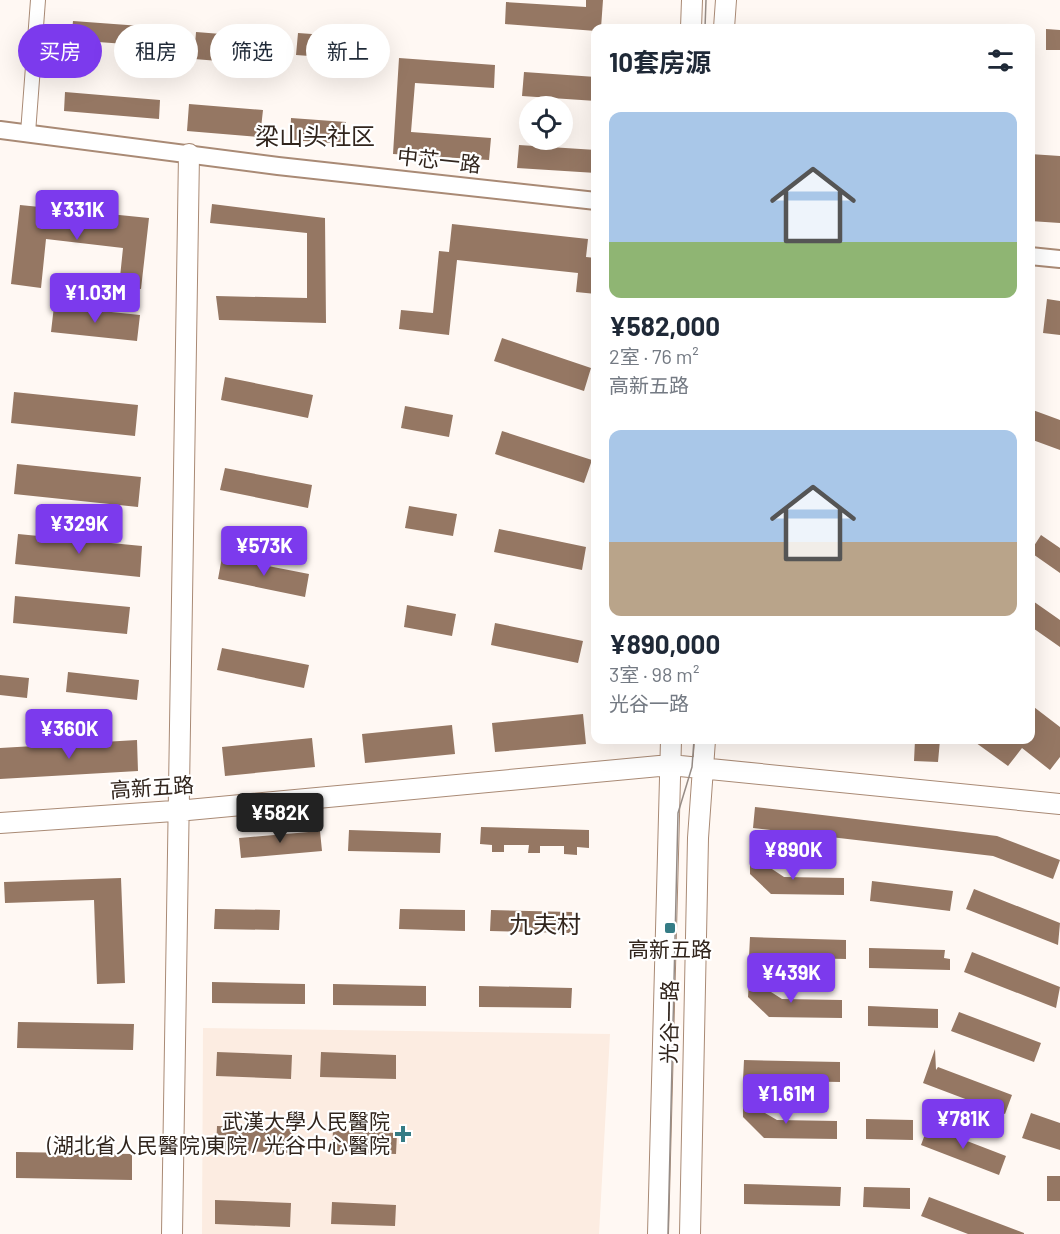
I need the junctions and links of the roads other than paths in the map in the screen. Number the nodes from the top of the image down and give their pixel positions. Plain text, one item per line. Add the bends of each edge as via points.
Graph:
1 (38, 0) edge
2 (692, 0) edge
3 (726, 0) edge
4 (691, 24) edge
5 (724, 24) edge
6 (0, 130) edge
7 (28, 133) junction
8 (193, 155) junction
9 (591, 200) edge
10 (1035, 256) edge
11 (1060, 259) edge
12 (671, 744) edge
13 (705, 744) edge
14 (670, 765) junction
15 (703, 768) junction
16 (1060, 804) edge
17 (183, 810) junction
18 (0, 823) edge
19 (172, 1234) edge
20 (181, 1234) edge
21 (658, 1234) edge
22 (690, 1234) edge

1 - 7 street
2 - 4 main road
3 - 5 main road
6 - 7 street, 中芯一路
7 - 8 street, 中芯一路
8 - 9 street, 中芯一路
8 - 17 main road
10 - 11 street
12 - 14 main road, 光谷一路
13 - 15 main road, 光谷一路
14 - 15 main road, 高新五路
14 - 17 main road, 高新五路
14 - 21 main road, 光谷一路
15 - 16 main road, 高新五路
15 - 22 main road, 光谷一路 via 698,838
17 - 18 main road, 高新五路
17 - 19 main road
17 - 20 main road

